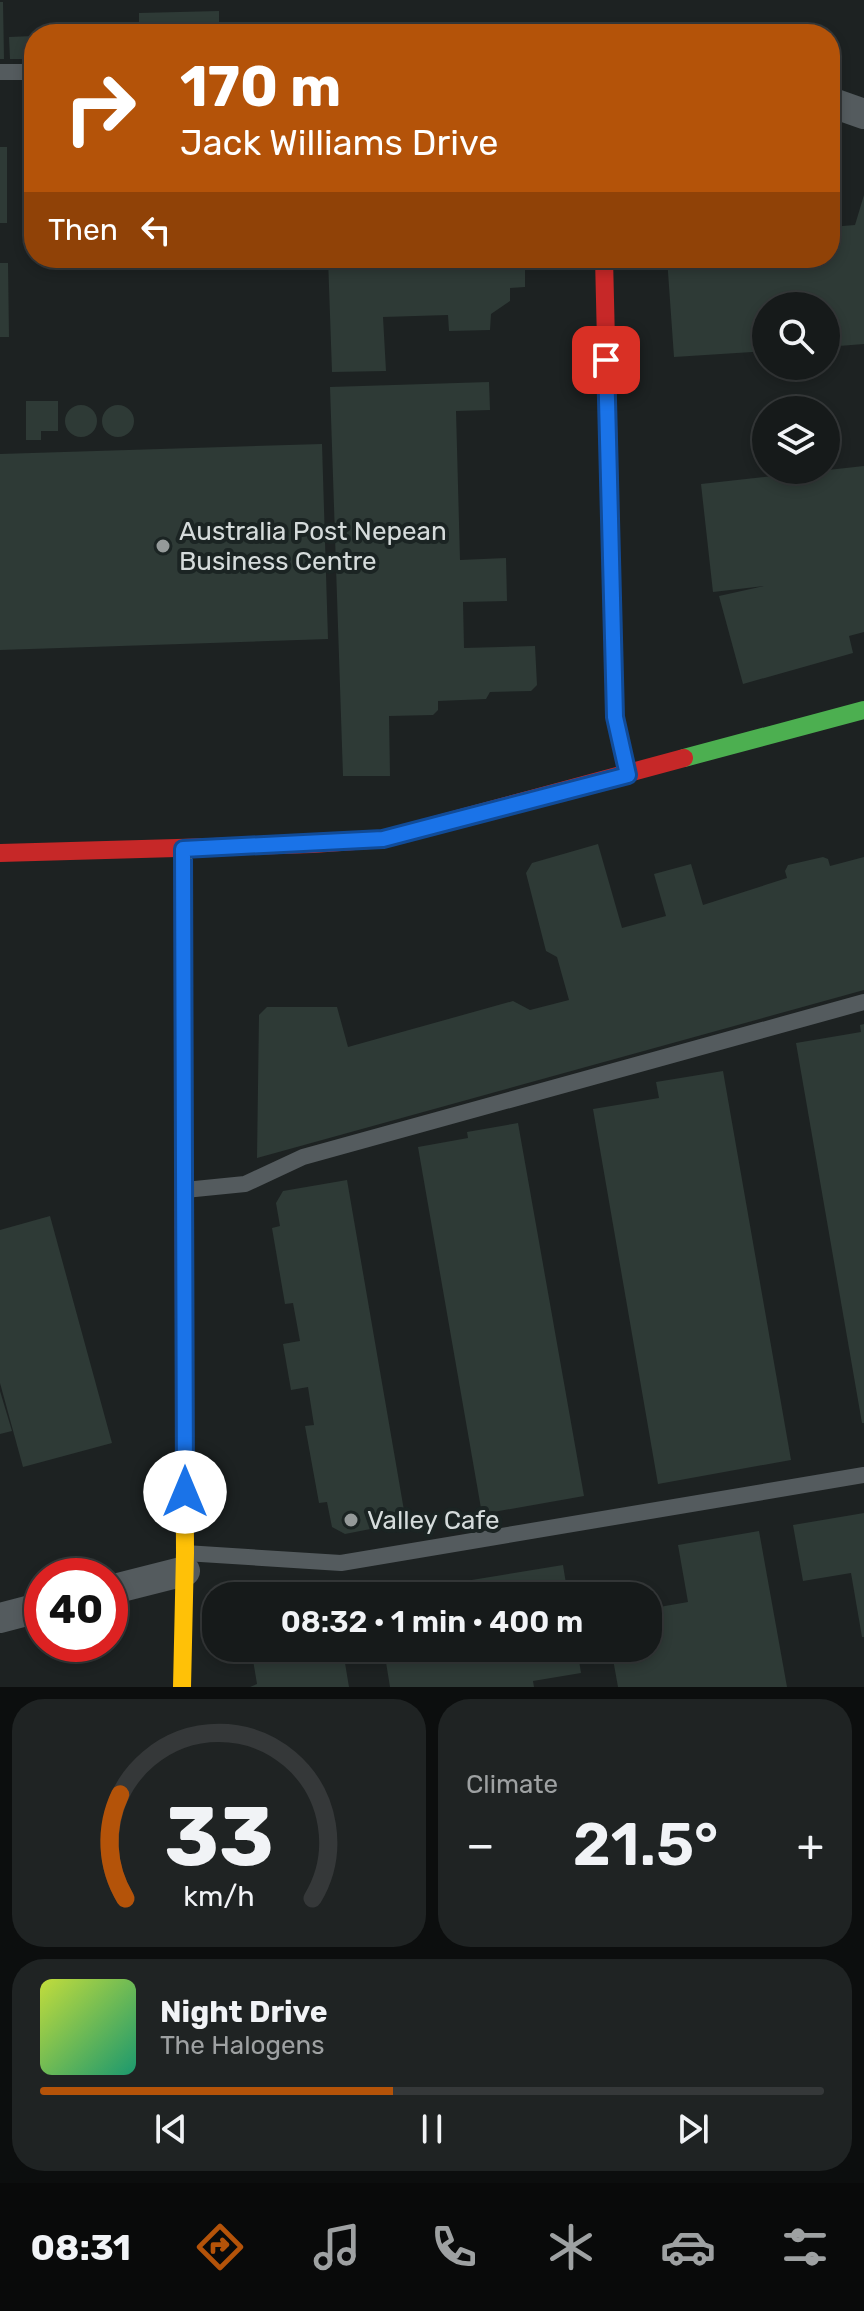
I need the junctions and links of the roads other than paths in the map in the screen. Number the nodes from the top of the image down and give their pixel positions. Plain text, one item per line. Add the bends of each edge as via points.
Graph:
1 (0, 72) edge
2 (24, 72) edge
3 (840, 106) edge
4 (864, 114) edge
5 (604, 268) edge
6 (864, 710) edge
7 (628, 775) junction
8 (183, 849) junction
9 (0, 853) edge
10 (864, 1002) edge
11 (184, 1190) junction
12 (864, 1475) edge
13 (185, 1562) junction
14 (128, 1583) edge
15 (24, 1612) edge
16 (0, 1618) edge
17 (182, 1687) edge

1 - 2 lane
3 - 4 street
5 - 7 street via 615,717
6 - 7 street
7 - 8 street via 383,839
8 - 9 street
8 - 11 street
10 - 11 lane via 303,1157 245,1184
11 - 13 street
12 - 13 lane via 341,1563
13 - 14 street
13 - 17 street
15 - 16 street

